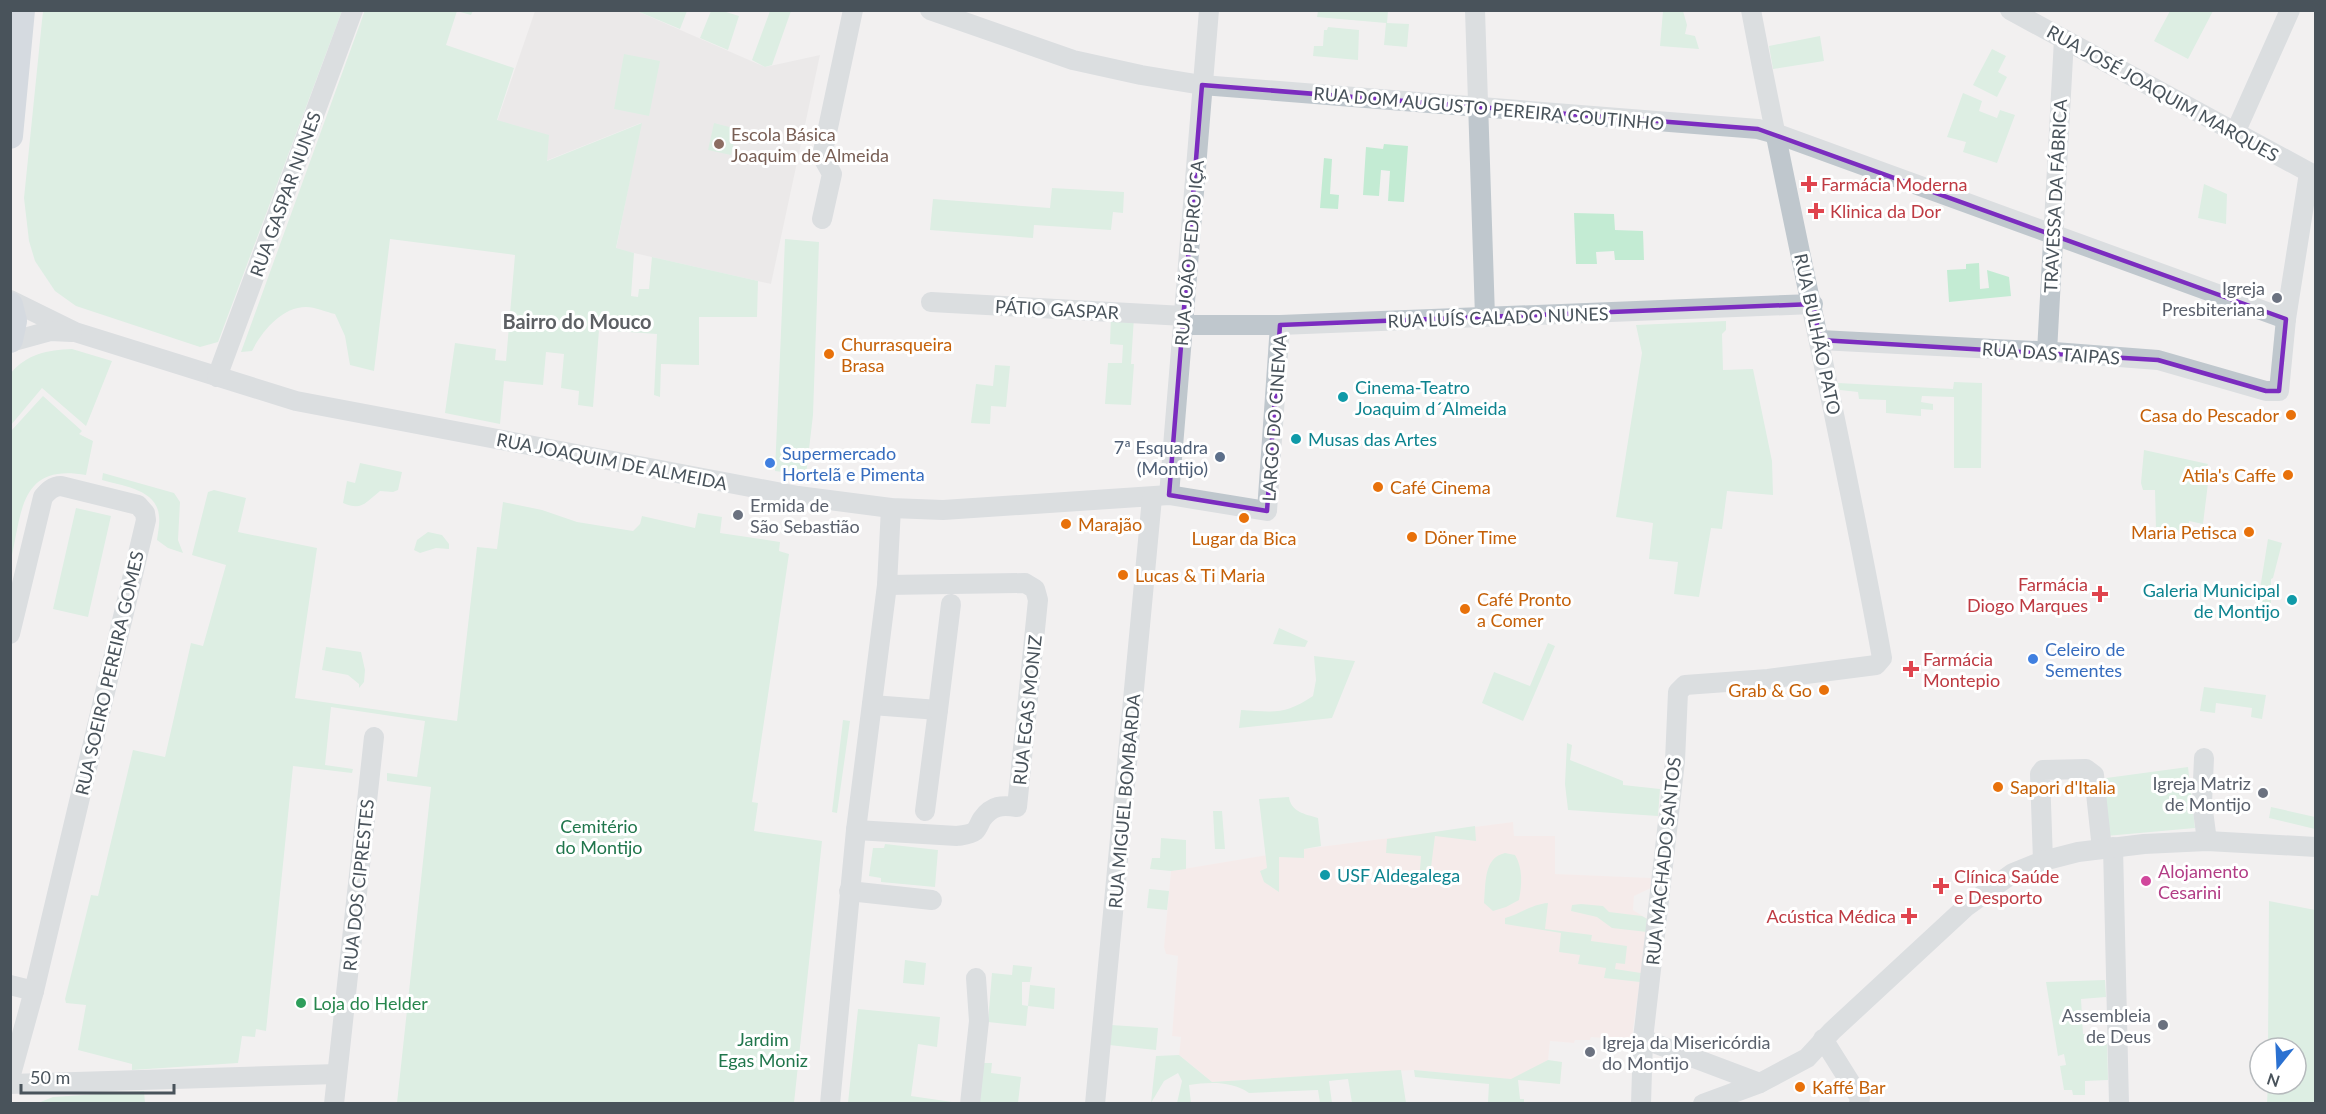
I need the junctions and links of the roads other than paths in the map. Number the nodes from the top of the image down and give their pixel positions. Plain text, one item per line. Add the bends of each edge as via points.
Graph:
1 (22, 10) edge
2 (353, 10) edge
3 (853, 10) edge
4 (930, 10) edge
5 (1209, 10) edge
6 (1476, 10) edge
7 (1751, 10) edge
8 (2010, 10) edge
9 (2290, 10) edge
10 (2064, 39) junction
11 (1202, 85) junction
12 (1478, 108) junction
13 (1774, 133) junction
14 (2235, 133) junction
15 (10, 136) edge
16 (2312, 175) edge
17 (822, 219) dead end
18 (2053, 235) junction
19 (931, 302) dead end
20 (10, 303) edge
21 (1812, 304) junction
22 (1485, 317) junction
23 (2286, 319) junction
24 (1183, 320) junction
25 (1280, 325) junction
26 (75, 332) junction
27 (1820, 340) junction
28 (10, 341) edge
29 (2047, 352) junction
30 (217, 377) junction
31 (1161, 496) junction
32 (891, 508) junction
33 (1267, 511) joint
34 (888, 585) junction
35 (951, 604) dead end
36 (10, 634) edge
37 (1685, 685) joint
38 (872, 705) junction
39 (938, 710) junction
40 (374, 737) dead end
41 (2204, 758) dead end
42 (925, 811) dead end
43 (856, 830) junction
44 (2207, 841) junction
45 (2316, 847) edge
46 (2108, 848) junction
47 (2043, 861) junction
48 (849, 891) junction
49 (932, 900) dead end
50 (976, 978) dead end
51 (10, 985) edge
52 (34, 991) junction
53 (1643, 1039) junction
54 (1823, 1039) junction
55 (337, 1074) junction
56 (10, 1078) edge
57 (1760, 1083) junction
58 (10, 1084) edge
59 (334, 1104) edge
60 (830, 1104) edge
61 (970, 1104) edge
62 (1095, 1104) edge
63 (1641, 1104) edge
64 (1703, 1104) edge
65 (1859, 1104) edge
66 (2120, 1104) edge

1 - 15 main road
2 - 30 street, RUA GASPAR NUNES
3 - 17 street via 822,156 832,174
4 - 11 street, RUA DOM AUGUSTO PEREIRA COUTINHO via 1073,60
5 - 11 street, RUA JOÃO PEDRO IÇA
6 - 12 street
7 - 13 street, RUA BULHÃO PATO
8 - 10 street, RUA JOSÉ JOAQUIM MARQUES
9 - 14 street
10 - 14 street, RUA JOSÉ JOAQUIM MARQUES
10 - 18 street, TRAVESSA DA FÁBRICA
11 - 12 street, RUA DOM AUGUSTO PEREIRA COUTINHO
11 - 24 street, RUA JOÃO PEDRO IÇA
12 - 13 street, RUA DOM AUGUSTO PEREIRA COUTINHO
12 - 22 street
13 - 18 street, RUA DOM AUGUSTO PEREIRA COUTINHO
13 - 21 street, RUA BULHÃO PATO
14 - 16 street, RUA JOSÉ JOAQUIM MARQUES
16 - 23 street
18 - 23 street, RUA DOM AUGUSTO PEREIRA COUTINHO
18 - 29 street, TRAVESSA DA FÁBRICA
19 - 24 street, PÁTIO GASPAR
20 - 26 street, RUA JOAQUIM DE ALMEIDA
20 - 28 main road via 14,321
21 - 22 street, RUA LUÍS CALADO NUNES
21 - 27 street, RUA BULHÃO PATO
22 - 25 street, RUA LUÍS CALADO NUNES
23 - 29 street, RUA DAS TAIPAS via 2278,391 2266,391 2158,360
24 - 25 street, RUA LUÍS CALADO NUNES
24 - 31 street, RUA JOÃO PEDRO IÇA
25 - 33 street, LARGO DO CINEMA
26 - 28 street, RUA JOAQUIM DE ALMEIDA via 50,332
26 - 30 street, RUA JOAQUIM DE ALMEIDA
27 - 29 street, RUA DAS TAIPAS
27 - 37 street, RUA BULHÃO PATO via 1882,658 1876,665
30 - 32 street, RUA JOAQUIM DE ALMEIDA via 297,401 360,414 798,496
31 - 32 street, RUA JOAQUIM DE ALMEIDA via 943,510
31 - 33 street, RUA JOAQUIM DE ALMEIDA
31 - 62 street, RUA MIGUEL BOMBARDA
32 - 34 street
34 - 38 street
34 - 43 street, RUA EGAS MONIZ via 1025,583 1035,589 1038,600 1017,807 1000,805 983,818 976,830 957,836
35 - 39 street
36 - 52 street, RUA SOEIRO PEREIRA GOMES via 47,492 61,486 138,505 146,520
37 - 53 street, RUA MACHADO SANTOS via 1677,694 1676,761
38 - 39 street
38 - 43 street
39 - 42 street
40 - 55 street, RUA DOS CIPRESTES
41 - 44 street via 2202,803
43 - 48 street
44 - 45 street
44 - 46 street
46 - 47 street
46 - 47 street via 2094,775 2086,769 2043,770
46 - 66 street
47 - 54 street via 2013,873 1967,906
48 - 49 street
48 - 60 street
50 - 61 street via 979,1021
51 - 52 street
52 - 56 street, RUA SOEIRO PEREIRA GOMES
53 - 57 street
53 - 63 street, RUA MACHADO SANTOS
54 - 57 street via 1807,1058
54 - 65 street via 1860,1098
55 - 58 street
55 - 59 street, RUA DOS CIPRESTES
57 - 64 street

